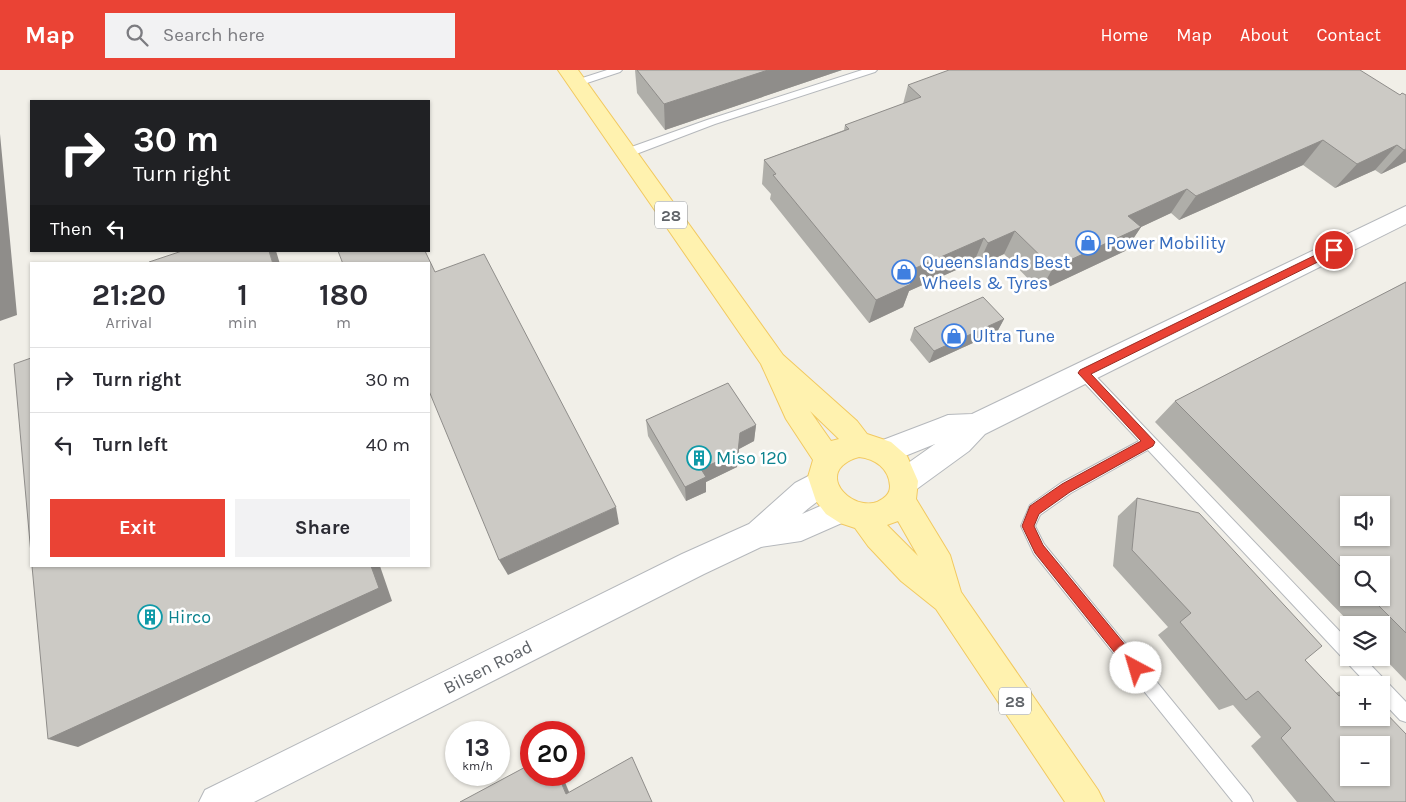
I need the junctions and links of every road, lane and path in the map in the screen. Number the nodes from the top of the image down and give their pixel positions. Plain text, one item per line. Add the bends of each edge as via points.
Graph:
1 (617, 70) edge
2 (872, 70) edge
3 (573, 76) edge
4 (627, 153) junction
5 (1406, 214) edge
6 (772, 360) junction
7 (1084, 373) junction
8 (975, 426) junction
9 (1149, 442) junction
10 (859, 444) junction
11 (885, 452) junction
12 (825, 470) junction
13 (902, 491) junction
14 (853, 514) junction
15 (759, 534) junction
16 (947, 598) junction
17 (1340, 644) edge
18 (1361, 666) edge
19 (1370, 676) edge
20 (1390, 697) edge
21 (1406, 714) edge
22 (218, 802) edge
23 (1086, 802) edge
24 (1244, 802) edge

1 - 3 lane
2 - 4 lane
3 - 4 main road, 28
4 - 6 main road, 28
5 - 7 street
6 - 10 main road, 28 via 810,393
6 - 12 main road, 28 via 789,402
7 - 8 street
7 - 9 lane
8 - 11 street via 948,428
8 - 13 street
9 - 17 lane
9 - 24 lane via 1066,488 1034,510 1028,526 1039,549
10 - 11 main road
10 - 12 main road via 836,450
11 - 13 main road, 28 via 902,471
12 - 14 main road, 28 via 825,492
12 - 15 street, Bilsen Road
13 - 14 main road via 892,510 879,516
13 - 16 main road, 28 via 939,564
14 - 15 street, Bilsen Road via 793,531
14 - 16 main road, 28 via 912,571
15 - 22 street, Bilsen Road
16 - 23 main road, 28
18 - 19 lane
20 - 21 lane

